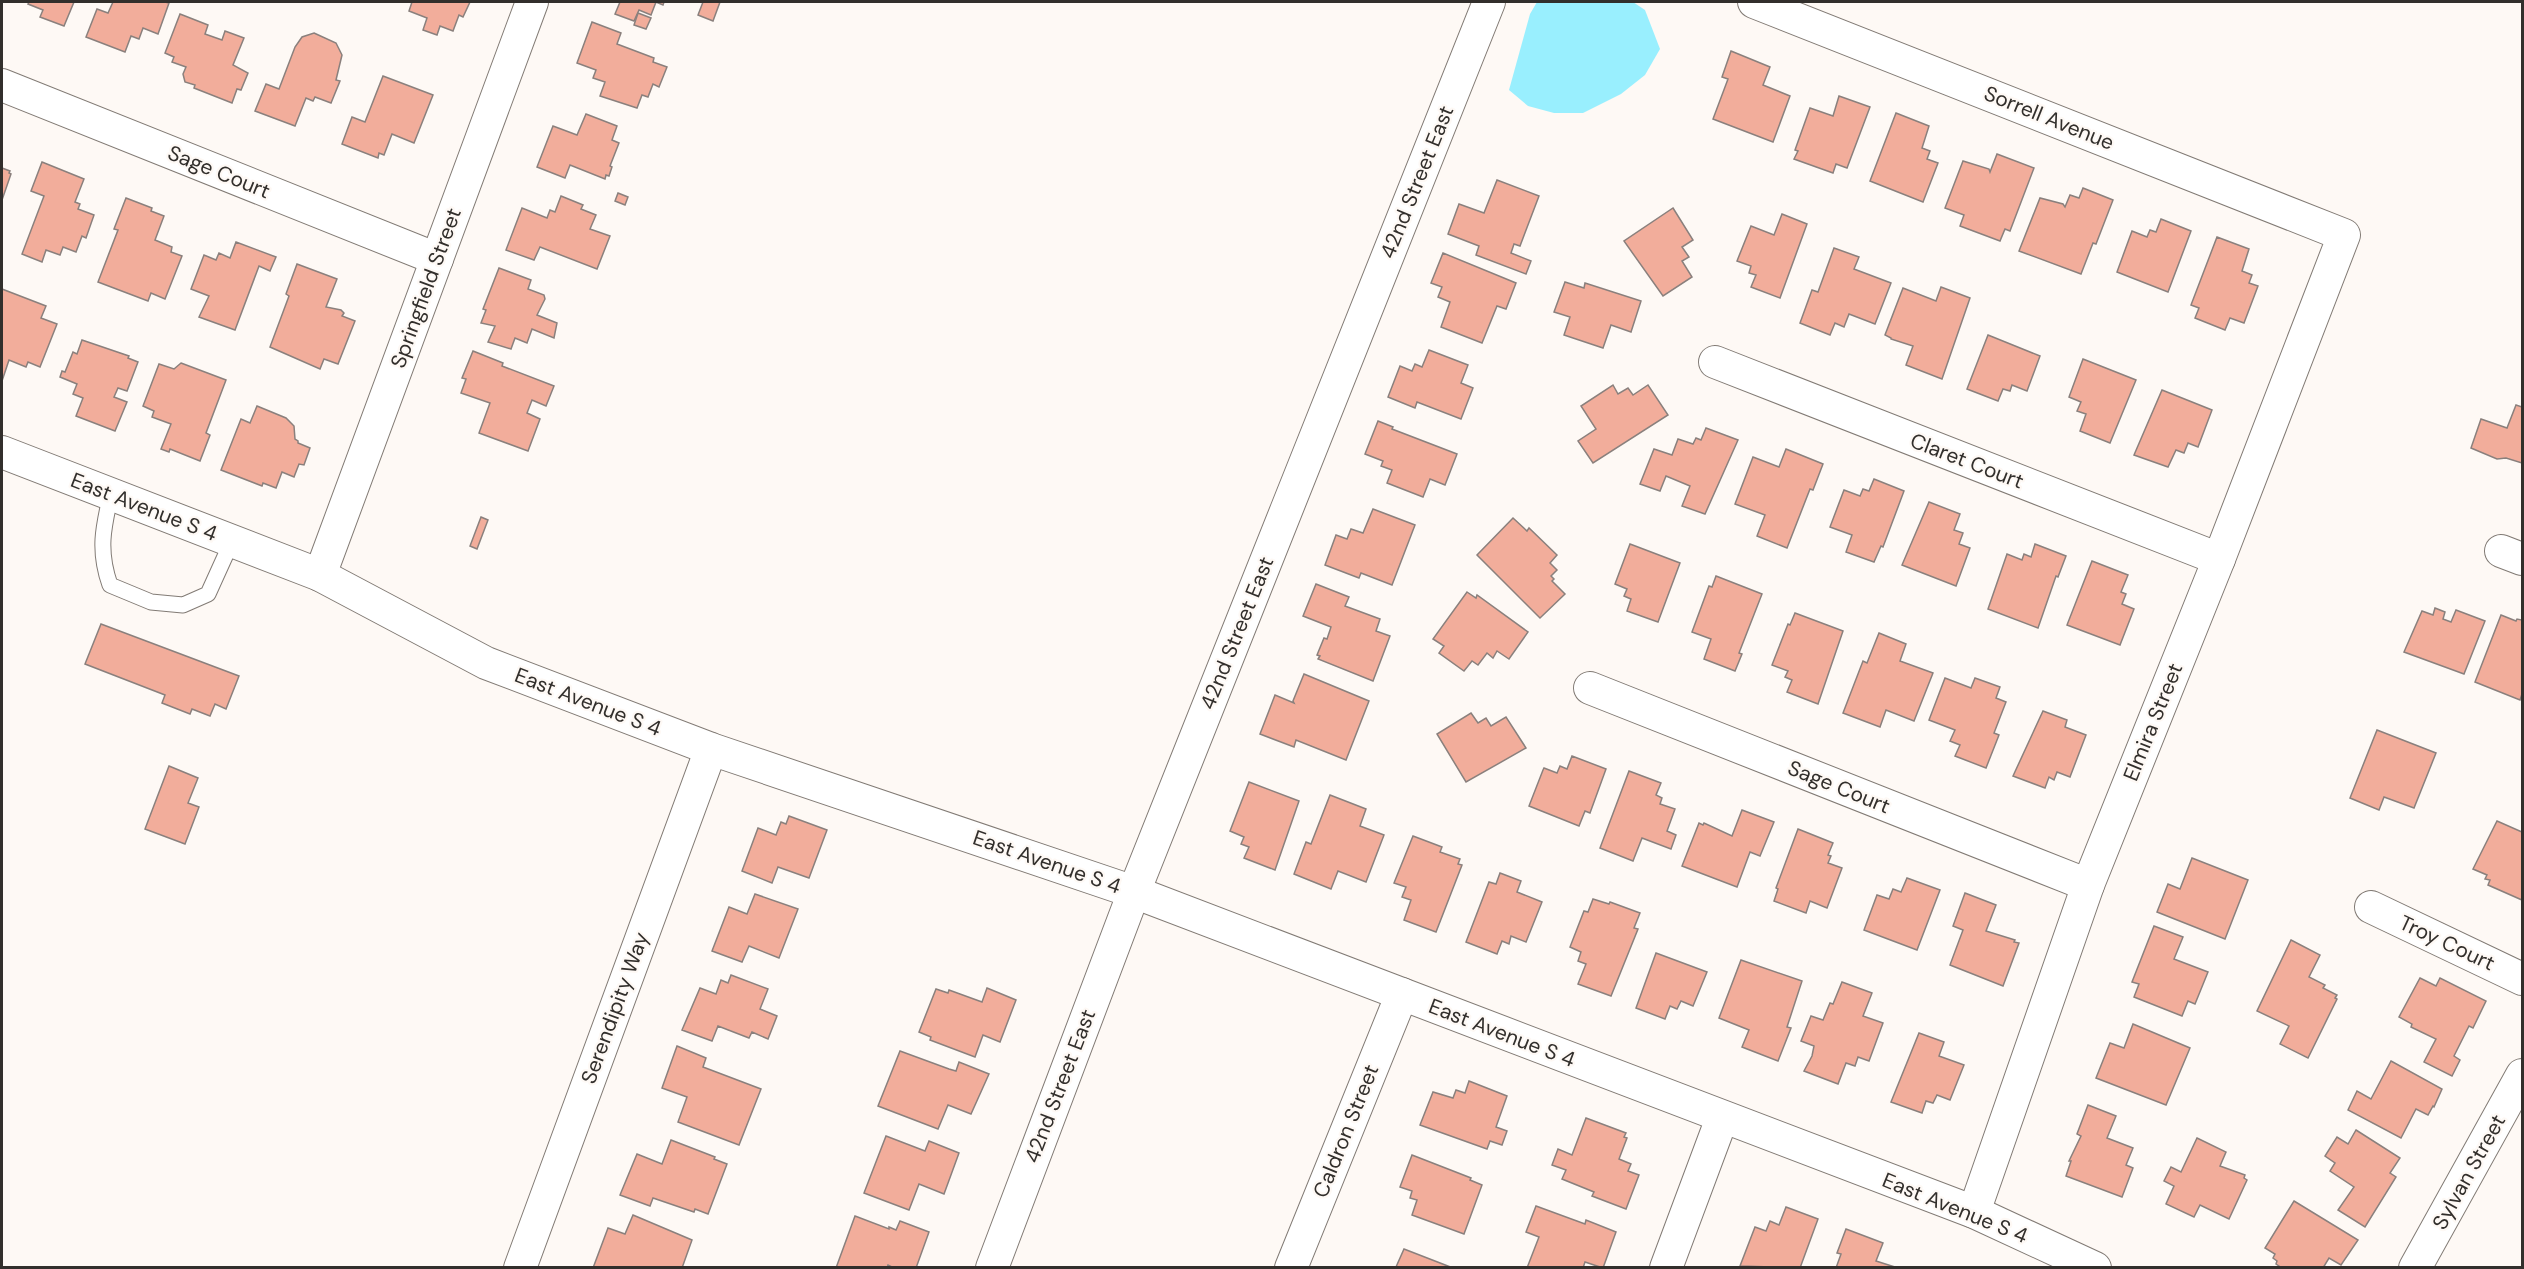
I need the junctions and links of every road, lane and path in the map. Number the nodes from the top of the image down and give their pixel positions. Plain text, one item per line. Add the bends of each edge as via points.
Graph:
1 (532, 2) edge
2 (1489, 2) edge
3 (1754, 2) edge
4 (2, 85) edge
5 (2344, 235) joint
6 (437, 259) junction
7 (1715, 363) dead end
8 (2, 452) edge
9 (111, 494) junction
10 (232, 541) junction
11 (2219, 559) junction
12 (320, 575) junction
13 (1590, 688) dead end
14 (711, 749) junction
15 (2088, 885) junction
16 (1134, 892) junction
17 (2371, 907) dead end
18 (2523, 979) edge
19 (1402, 994) junction
20 (2523, 1075) edge
21 (1722, 1118) junction
22 (1974, 1212) junction
23 (520, 1268) edge
24 (992, 1268) edge
25 (1291, 1268) edge
26 (1666, 1268) edge
27 (2095, 1268) edge
28 (2415, 1268) edge

1 - 6 street, Springfield Street
2 - 16 street, 42nd Street East
3 - 5 street, Sorrell Avenue
4 - 6 street, Sage Court
5 - 11 street, Elmira Street
6 - 12 street, Springfield Street
7 - 11 street, Claret Court
8 - 9 street, East Avenue S 4
9 - 10 street, East Avenue S 4
9 - 10 lane via 103,531 103,565 110,585 151,602 183,605 208,594
10 - 12 street, East Avenue S 4
11 - 15 street, Elmira Street
12 - 14 street, East Avenue S 4 via 486,663
13 - 15 street, Sage Court
14 - 16 street, East Avenue S 4
14 - 23 street, Serendipity Way
15 - 22 street, Elmira Street
16 - 19 street, East Avenue S 4
16 - 24 street, 42nd Street East
17 - 18 street, Troy Court
19 - 21 street, East Avenue S 4
19 - 25 street, Caldron Street
20 - 28 street, Sylvan Street
21 - 22 street, East Avenue S 4
21 - 26 street
22 - 27 street, East Avenue S 4

